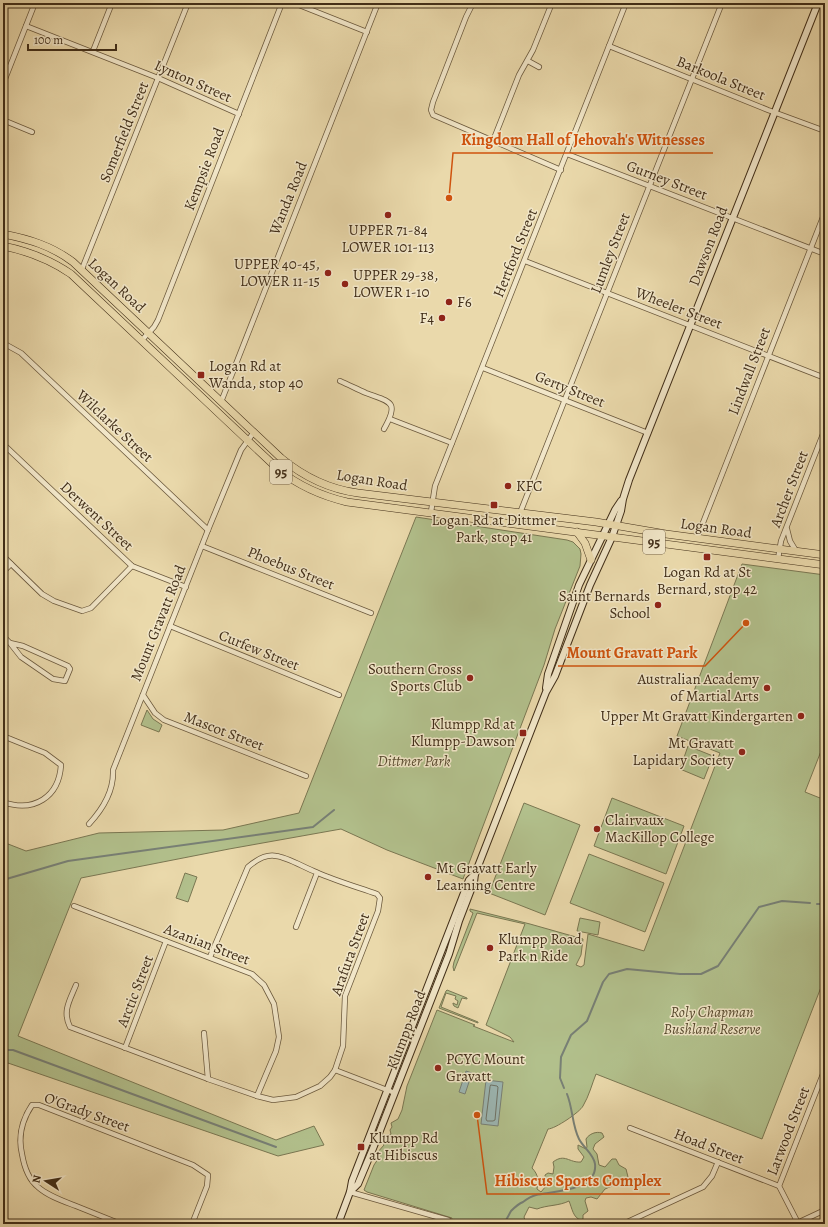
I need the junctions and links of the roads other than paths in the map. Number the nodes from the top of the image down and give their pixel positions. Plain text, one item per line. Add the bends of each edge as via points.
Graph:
1 (35, 3) edge
2 (112, 3) edge
3 (188, 3) edge
4 (282, 3) edge
5 (294, 3) edge
6 (378, 3) edge
7 (473, 3) edge
8 (552, 3) edge
9 (626, 3) edge
10 (722, 3) edge
11 (818, 3) edge
12 (26, 26) junction
13 (367, 32) junction
14 (609, 46) junction
15 (93, 51) junction
16 (528, 61) junction
17 (540, 67) dead end
18 (158, 78) junction
19 (692, 80) junction
20 (3, 84) edge
21 (775, 112) junction
22 (239, 114) junction
23 (3, 120) edge
24 (825, 131) edge
25 (32, 132) dead end
26 (493, 141) junction
27 (567, 154) junction
28 (561, 170) junction
29 (650, 186) junction
30 (825, 212) edge
31 (732, 218) junction
32 (3, 234) edge
33 (3, 246) edge
34 (811, 248) junction
35 (825, 254) edge
36 (525, 261) junction
37 (82, 270) junction
38 (607, 294) junction
39 (691, 325) junction
40 (148, 332) junction
41 (142, 340) junction
42 (3, 342) edge
43 (768, 355) junction
44 (483, 368) junction
45 (825, 378) edge
46 (340, 380) dead end
47 (565, 400) junction
48 (221, 402) junction
49 (390, 419) junction
50 (384, 429) dead end
51 (825, 429) edge
52 (254, 432) junction
53 (648, 433) junction
54 (247, 440) junction
55 (452, 443) junction
56 (3, 444) edge
57 (622, 499) junction
58 (432, 503) junction
59 (431, 512) junction
60 (520, 513) junction
61 (608, 525) junction
62 (616, 526) junction
63 (787, 527) junction
64 (208, 530) junction
65 (577, 532) junction
66 (603, 535) junction
67 (612, 537) junction
68 (697, 538) junction
69 (202, 546) junction
70 (780, 549) junction
71 (796, 552) junction
72 (825, 555) edge
73 (3, 556) edge
74 (778, 559) junction
75 (590, 560) junction
76 (11, 564) junction
77 (825, 565) edge
78 (132, 566) junction
79 (3, 572) edge
80 (186, 587) junction
81 (371, 613) dead end
82 (170, 626) junction
83 (3, 636) edge
84 (10, 643) junction
85 (546, 692) junction
86 (143, 695) junction
87 (339, 695) dead end
88 (3, 736) edge
89 (306, 776) dead end
90 (3, 802) edge
91 (89, 824) dead end
92 (317, 873) junction
93 (475, 874) junction
94 (74, 906) dead end
95 (296, 927) dead end
96 (166, 941) junction
97 (210, 958) junction
98 (76, 985) dead end
99 (204, 1033) dead end
100 (125, 1048) junction
101 (825, 1069) edge
102 (336, 1070) junction
103 (208, 1079) junction
104 (387, 1090) junction
105 (395, 1093) junction
106 (257, 1096) junction
107 (630, 1128) dead end
108 (718, 1162) junction
109 (779, 1186) junction
110 (350, 1192) junction
111 (825, 1210) edge
112 (448, 1220) dead end
113 (796, 1223) edge
114 (121, 1224) edge
115 (192, 1224) edge
116 (338, 1224) edge
117 (623, 1224) edge

1 - 12 street
2 - 15 street
3 - 18 street, Somerfield Street
4 - 22 street, Kempsie Road
5 - 13 street
6 - 13 street, Wanda Road
7 - 26 street via 431,110 433,115
8 - 16 street
9 - 14 street, Hertford Street
10 - 19 street, Lumley Street
11 - 21 main road, Dawson Road
12 - 15 street, Lynton Street
12 - 20 street
13 - 48 street, Wanda Road
14 - 19 street, Barkoola Street
14 - 27 street, Hertford Street
15 - 18 street, Lynton Street
16 - 17 street
16 - 26 street via 519,75
18 - 22 street, Lynton Street
18 - 37 street, Somerfield Street
19 - 21 street, Barkoola Street
19 - 29 street, Lumley Street
21 - 24 street, Barkoola Street
21 - 31 main road, Dawson Road
22 - 40 street, Kempsie Road via 158,320
23 - 25 street
26 - 28 street
27 - 28 street, Hertford Street
27 - 29 street, Gurney Street
28 - 36 street, Hertford Street
29 - 31 street, Gurney Street
29 - 38 street, Lumley Street
30 - 34 street, Lindwall Street
31 - 34 street, Gurney Street
31 - 39 main road, Dawson Road
32 - 37 main road, Logan Road / 95 via 50,247
33 - 41 main road, Logan Road / 95 via 36,254 63,268
34 - 35 street, Gurney Street
34 - 43 street, Lindwall Street
36 - 38 street, Wheeler Street
36 - 44 street, Hertford Street
37 - 40 main road, Logan Road / 95
38 - 39 street, Wheeler Street
38 - 47 street, Lumley Street
39 - 43 street, Wheeler Street
39 - 53 main road, Dawson Road
40 - 41 street, Kempsie Road
40 - 48 main road, Logan Road / 95
41 - 54 main road, Logan Road / 95
42 - 64 street, Wilclarke Street via 21,353
43 - 45 street, Wheeler Street
43 - 68 street, Lindwall Street
44 - 47 street, Gerty Street
44 - 55 street, Hertford Street
46 - 49 street via 386,399 392,408
47 - 53 street, Gerty Street
47 - 60 street, Lumley Street
48 - 52 main road, Logan Road / 95
49 - 50 street
49 - 55 street
51 - 63 street, Archer Street
52 - 54 street, Mount Gravatt Road
52 - 58 main road, Logan Road / 95 via 294,468 325,485 345,491
53 - 57 main road, Dawson Road
54 - 59 main road, Logan Road / 95 via 287,476 317,493 347,502
54 - 64 street, Mount Gravatt Road
55 - 58 street, Hertford Street via 435,486
56 - 78 street, Derwent Street
57 - 61 main road, Dawson Road
57 - 62 main road, Dawson Road
58 - 59 street, Hertford Street
58 - 60 main road, Logan Road / 95
59 - 65 main road, Logan Road / 95
60 - 61 main road, Logan Road / 95
61 - 62 main road, Logan Road / 95
61 - 66 main road, Dawson Road
62 - 67 main road, Klumpp Road
62 - 68 main road, Logan Road / 95
63 - 70 street, Archer Street
63 - 71 street
64 - 69 street, Mount Gravatt Road
65 - 66 main road, Logan Road / 95
65 - 75 main road via 585,543
66 - 67 main road, Logan Road / 95
66 - 75 main road, Klumpp Road
67 - 74 main road, Logan Road / 95
67 - 85 main road, Klumpp Road via 555,676
68 - 70 main road, Logan Road / 95
69 - 80 street, Mount Gravatt Road
69 - 81 street, Phoebus Street
70 - 71 main road, Logan Road / 95
70 - 74 street, Archer Street
71 - 72 main road, Logan Road / 95
73 - 76 street
74 - 77 main road, Logan Road / 95
75 - 85 main road, Klumpp Road via 560,637 548,674
76 - 78 street via 42,594 82,611 91,608
76 - 79 street
78 - 80 street, Derwent Street
80 - 82 street, Mount Gravatt Road
82 - 86 street, Mount Gravatt Road
82 - 87 street, Curfew Street
83 - 84 street
84 - 84 street via 23,646 68,666 70,669 66,681 53,679 22,657
85 - 93 main road, Klumpp Road
86 - 89 street, Mascot Street via 155,713 164,720
86 - 91 street, Mount Gravatt Road via 114,770 114,779 106,800
88 - 90 street via 45,753 61,765 61,776 53,792 44,800 27,806
92 - 95 street
92 - 97 street, Arafura Street via 275,856 261,859 248,867
92 - 102 street, Arafura Street via 377,894 380,898 378,911 345,996 343,1046
93 - 104 main road, Klumpp Road via 469,880
93 - 105 main road, Klumpp Road via 450,954
94 - 96 street, Azanian Street
96 - 97 street, Azanian Street
96 - 100 street, Arctic Street
97 - 106 street, Azanian Street via 252,974 264,985 274,1004 279,1037 276,1051
98 - 100 street, Arafura Street via 66,1011 70,1027
99 - 103 street
100 - 103 street, Arafura Street
101 - 109 street, Larwood Street
102 - 104 street
102 - 106 street, Arafura Street via 320,1086 296,1097 273,1100
103 - 106 street, Arafura Street
104 - 105 street
104 - 110 main road, Klumpp Road
105 - 110 main road, Klumpp Road via 358,1184
107 - 108 street, Hoad Street
108 - 109 street, Hoad Street
108 - 117 street via 712,1176 703,1187
109 - 113 street, Larwood Street
110 - 112 street
110 - 116 main road, Klumpp Road
111 - 113 street
114 - 115 street, O'Grady Street via 55,1198 37,1187 24,1163 20,1147 20,1132 32,1105 39,1105 202,1170 208,1175 207,1186

